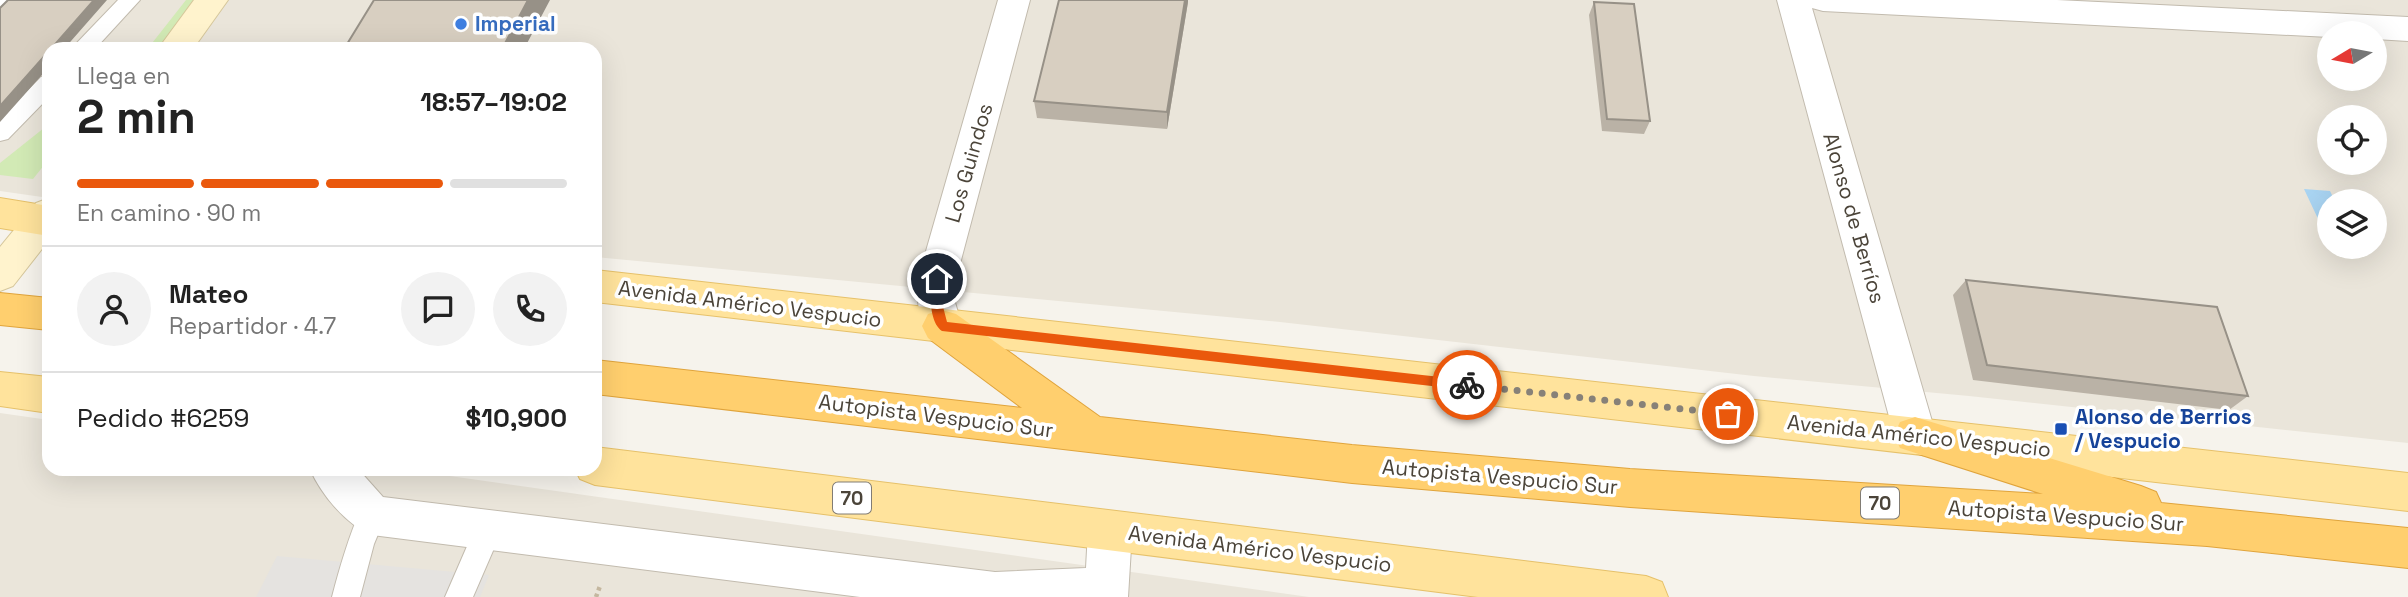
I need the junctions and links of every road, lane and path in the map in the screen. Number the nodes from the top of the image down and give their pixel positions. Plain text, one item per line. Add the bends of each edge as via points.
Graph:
1 (7, 0) edge
2 (130, 0) edge
3 (212, 0) edge
4 (1014, 0) edge
5 (1793, 0) edge
6 (1823, 0) edge
7 (0, 7) edge
8 (2408, 29) edge
9 (96, 42) edge
10 (180, 42) edge
11 (42, 90) edge
12 (0, 133) edge
13 (0, 212) edge
14 (42, 217) edge
15 (42, 224) edge
16 (0, 275) edge
17 (602, 287) edge
18 (0, 309) edge
19 (42, 313) edge
20 (942, 326) junction
21 (602, 378) edge
22 (0, 389) edge
23 (42, 394) edge
24 (1094, 434) junction
25 (1915, 435) junction
26 (602, 467) edge
27 (337, 476) edge
28 (2408, 492) edge
29 (372, 515) junction
30 (2207, 526) junction
31 (488, 530) junction
32 (1110, 531) junction
33 (2408, 548) edge
34 (1466, 574) junction
35 (1106, 592) edge
36 (346, 597) edge
37 (459, 597) edge
38 (1547, 597) edge
39 (1646, 597) edge

1 - 7 lane
2 - 9 lane
3 - 10 main road
4 - 20 street, Los Guindos via 937,279
5 - 25 street, Alonso de Berríos
6 - 8 street
11 - 12 lane
13 - 14 main road
15 - 16 main road
17 - 20 main road, Avenida Américo Vespucio
18 - 19 highway
20 - 24 highway
20 - 25 main road, Avenida Américo Vespucio
21 - 24 highway, Autopista Vespucio Sur / 70
22 - 23 main road
24 - 30 highway, Autopista Vespucio Sur / 70 via 1352,464 1602,486
25 - 28 main road, Avenida Américo Vespucio
25 - 30 highway
26 - 32 main road, Avenida Américo Vespucio / 70
27 - 29 street
29 - 31 street
29 - 36 lane
30 - 33 highway, Autopista Vespucio Sur / 70
31 - 35 street via 995,593
31 - 37 lane
32 - 34 main road, Avenida Américo Vespucio / 70
32 - 35 street
34 - 38 street, Avenida Américo Vespucio
34 - 39 main road, Avenida Américo Vespucio / 70

